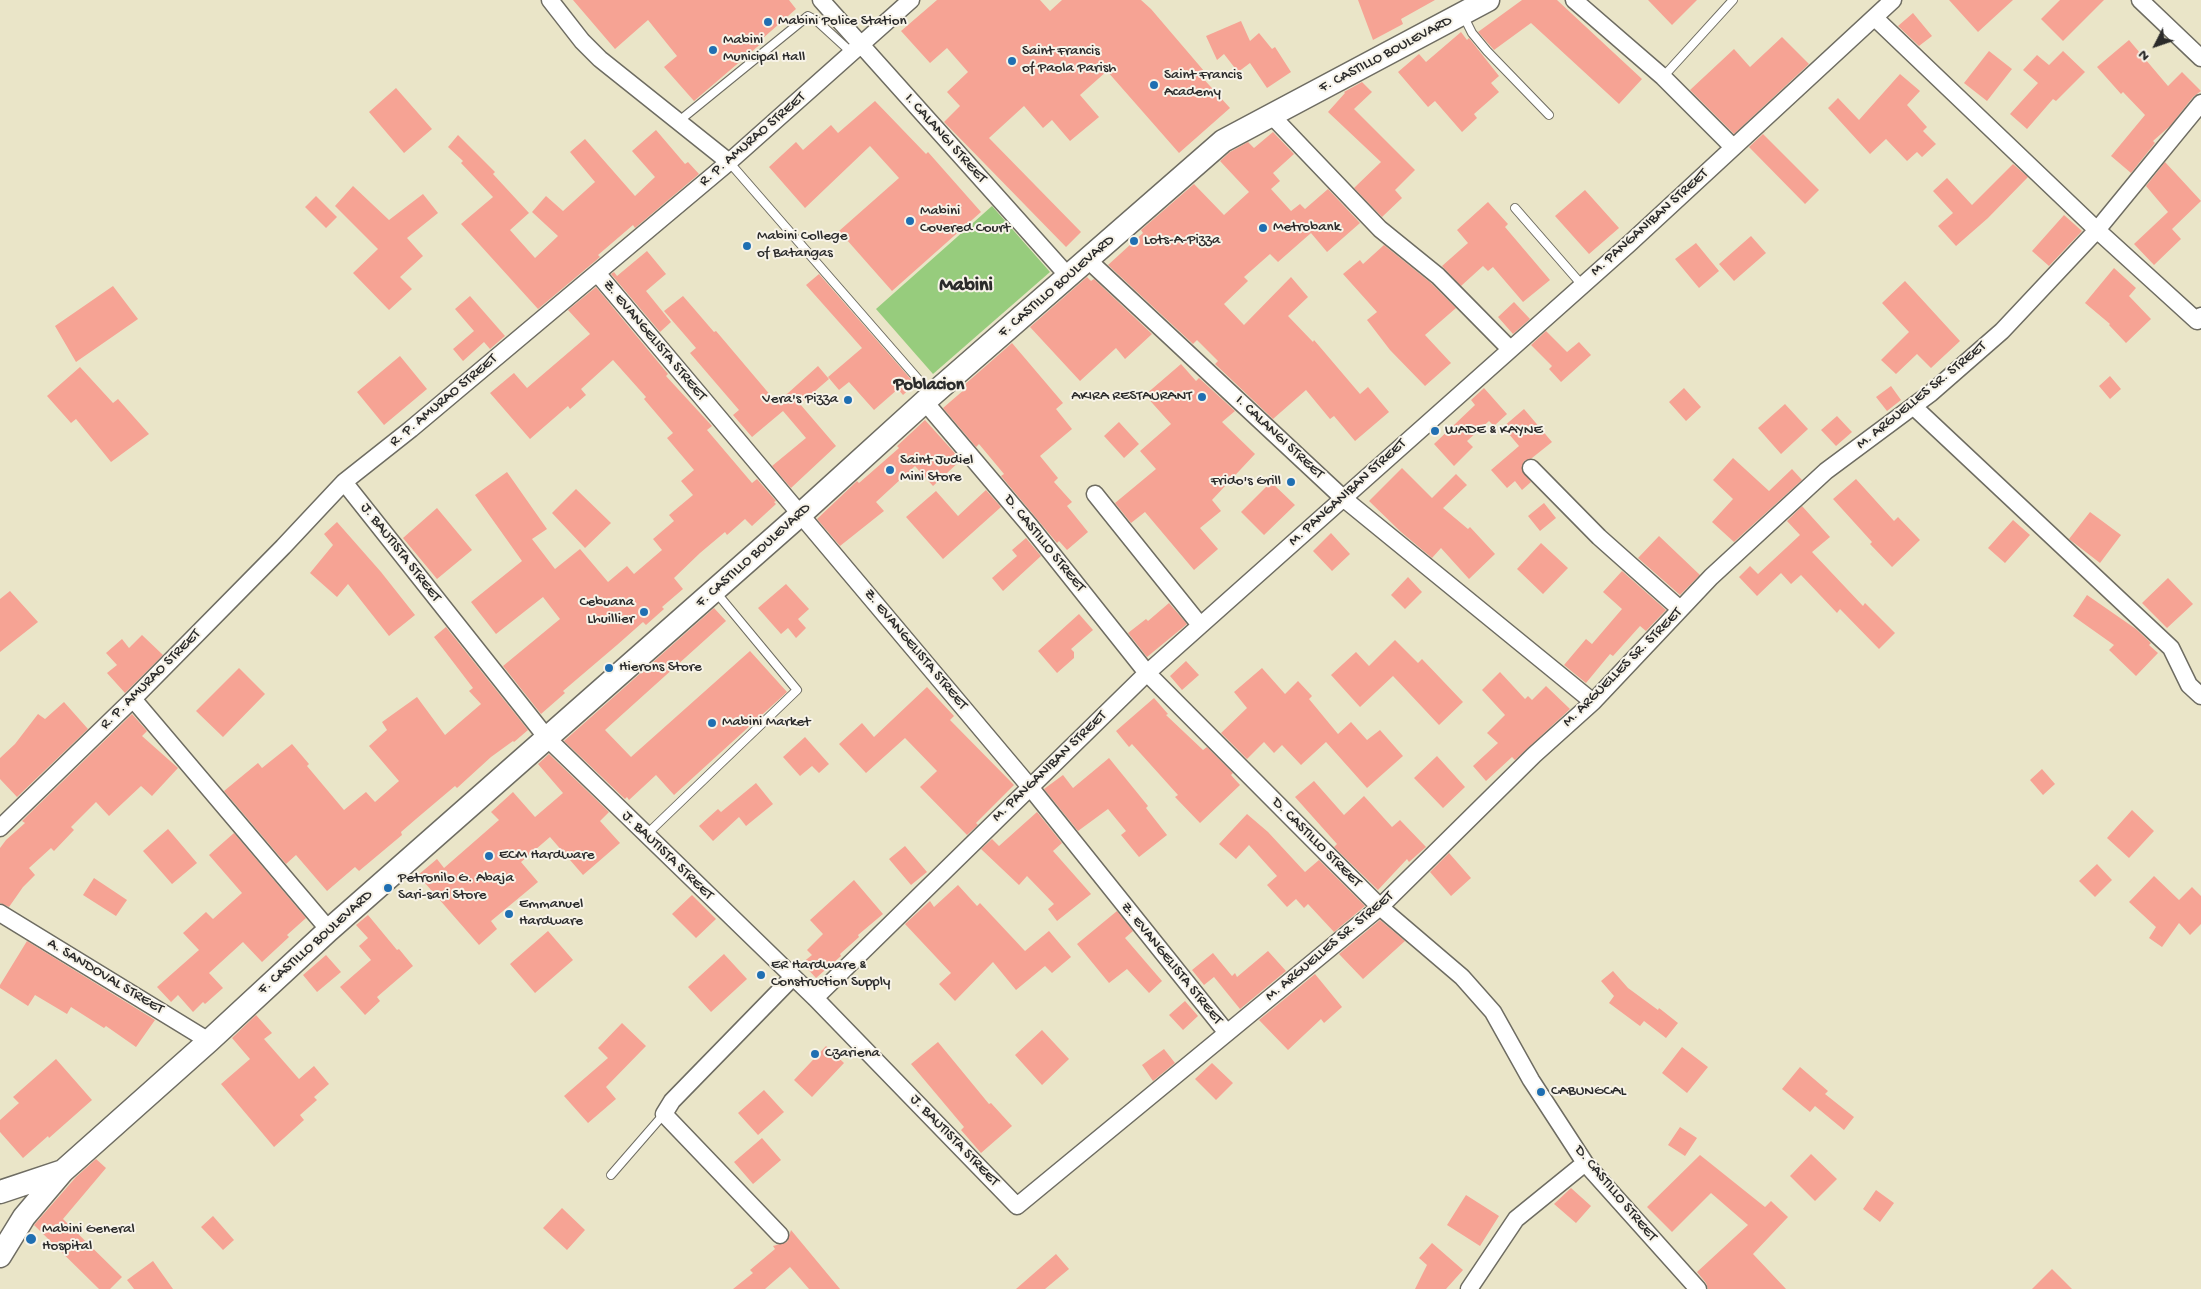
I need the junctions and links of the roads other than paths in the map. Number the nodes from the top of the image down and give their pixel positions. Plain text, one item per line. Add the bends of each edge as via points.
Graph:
1 (550, 0) edge
2 (821, 0) edge
3 (911, 0) edge
4 (1488, 0) edge
5 (1574, 0) edge
6 (1734, 0) edge
7 (1893, 0) edge
8 (2140, 0) edge
9 (1458, 7) edge
10 (1874, 18) junction
11 (856, 49) junction
12 (2201, 58) edge
13 (1663, 76) junction
14 (2201, 103) edge
15 (1549, 115) dead end
16 (1272, 116) junction
17 (679, 121) junction
18 (1733, 147) junction
19 (729, 162) junction
20 (1515, 208) dead end
21 (2097, 230) junction
22 (1088, 260) junction
23 (597, 273) junction
24 (1069, 278) junction
25 (1582, 285) junction
26 (2201, 316) edge
27 (1510, 349) junction
28 (928, 398) junction
29 (1913, 406) junction
30 (1531, 468) dead end
31 (344, 482) junction
32 (1095, 494) dead end
33 (1343, 498) junction
34 (801, 514) junction
35 (714, 591) junction
36 (1680, 609) junction
37 (1200, 625) junction
38 (1146, 673) junction
39 (2201, 696) edge
40 (133, 699) junction
41 (1593, 702) junction
42 (547, 738) junction
43 (1030, 787) junction
44 (0, 828) edge
45 (646, 835) junction
46 (1380, 907) junction
47 (0, 913) edge
48 (329, 930) junction
49 (793, 977) junction
50 (814, 998) junction
51 (1227, 1033) junction
52 (209, 1040) junction
53 (664, 1114) junction
54 (1585, 1163) junction
55 (63, 1171) junction
56 (611, 1175) dead end
57 (0, 1192) edge
58 (1017, 1206) joint
59 (780, 1235) dead end
60 (0, 1256) edge
61 (1469, 1289) edge
62 (1698, 1289) edge

1 - 17 street via 600,59
2 - 11 street, I. CALANGI STREET
3 - 11 street, R. P. AMURAO STREET
4 - 9 main road, F. CASTILLO BOULEVARD
5 - 13 street
6 - 13 lane
7 - 10 street, M. PANGANIBAN STREET
8 - 12 street
9 - 15 lane via 1486,51
9 - 16 main road, F. CASTILLO BOULEVARD
10 - 18 street, M. PANGANIBAN STREET
10 - 21 street
11 - 17 lane via 808,16
11 - 19 street, R. P. AMURAO STREET
11 - 24 street, I. CALANGI STREET
13 - 18 street
14 - 21 street, M. ARGUELLES SR. STREET
16 - 22 main road, F. CASTILLO BOULEVARD via 1223,142
16 - 27 street via 1380,229 1438,276
17 - 19 street
18 - 25 street, M. PANGANIBAN STREET
19 - 23 street, R. P. AMURAO STREET
19 - 28 lane, D. CASTILLO STREET
20 - 25 lane
21 - 26 street via 2196,321
21 - 29 street, M. ARGUELLES SR. STREET via 2002,331
22 - 24 main road, F. CASTILLO BOULEVARD
22 - 33 street, I. CALANGI STREET
23 - 31 street, R. P. AMURAO STREET
23 - 34 street, Z. EVANGELISTA STREET
24 - 28 main road, F. CASTILLO BOULEVARD
25 - 27 street, M. PANGANIBAN STREET
27 - 33 street, M. PANGANIBAN STREET
28 - 34 main road, F. CASTILLO BOULEVARD
28 - 38 street, D. CASTILLO STREET
29 - 36 street, M. ARGUELLES SR. STREET via 1826,471
29 - 39 street via 2171,648 2189,685
30 - 36 street via 1600,537
31 - 40 street, R. P. AMURAO STREET
31 - 42 street, J. BAUTISTA STREET
32 - 37 street
33 - 37 street, M. PANGANIBAN STREET
33 - 41 street, I. CALANGI STREET
34 - 35 main road, F. CASTILLO BOULEVARD
34 - 43 street, Z. EVANGELISTA STREET
35 - 42 main road, F. CASTILLO BOULEVARD
35 - 45 lane via 797,690
36 - 41 street, M. ARGUELLES SR. STREET
37 - 38 street, M. PANGANIBAN STREET
38 - 43 street, M. PANGANIBAN STREET
38 - 46 street, D. CASTILLO STREET
40 - 44 street, R. P. AMURAO STREET
40 - 48 street
41 - 46 street, M. ARGUELLES SR. STREET via 1534,755
42 - 45 street, J. BAUTISTA STREET
42 - 48 main road, F. CASTILLO BOULEVARD
43 - 50 street, M. PANGANIBAN STREET
43 - 51 street, Z. EVANGELISTA STREET
45 - 49 street, J. BAUTISTA STREET
46 - 51 street, M. ARGUELLES SR. STREET
46 - 54 street, D. CASTILLO STREET via 1462,977 1493,1012 1531,1080
47 - 52 street, A. SANDOVAL STREET
48 - 52 main road, F. CASTILLO BOULEVARD
49 - 50 street, J. BAUTISTA STREET
49 - 53 street via 672,1101
50 - 58 street, J. BAUTISTA STREET
51 - 58 street, M. ARGUELLES SR. STREET
52 - 55 main road, F. CASTILLO BOULEVARD
53 - 56 lane
53 - 59 street
54 - 61 street via 1516,1219
54 - 62 street, D. CASTILLO STREET
55 - 57 main road
55 - 60 main road, F. CASTILLO BOULEVARD via 24,1217

